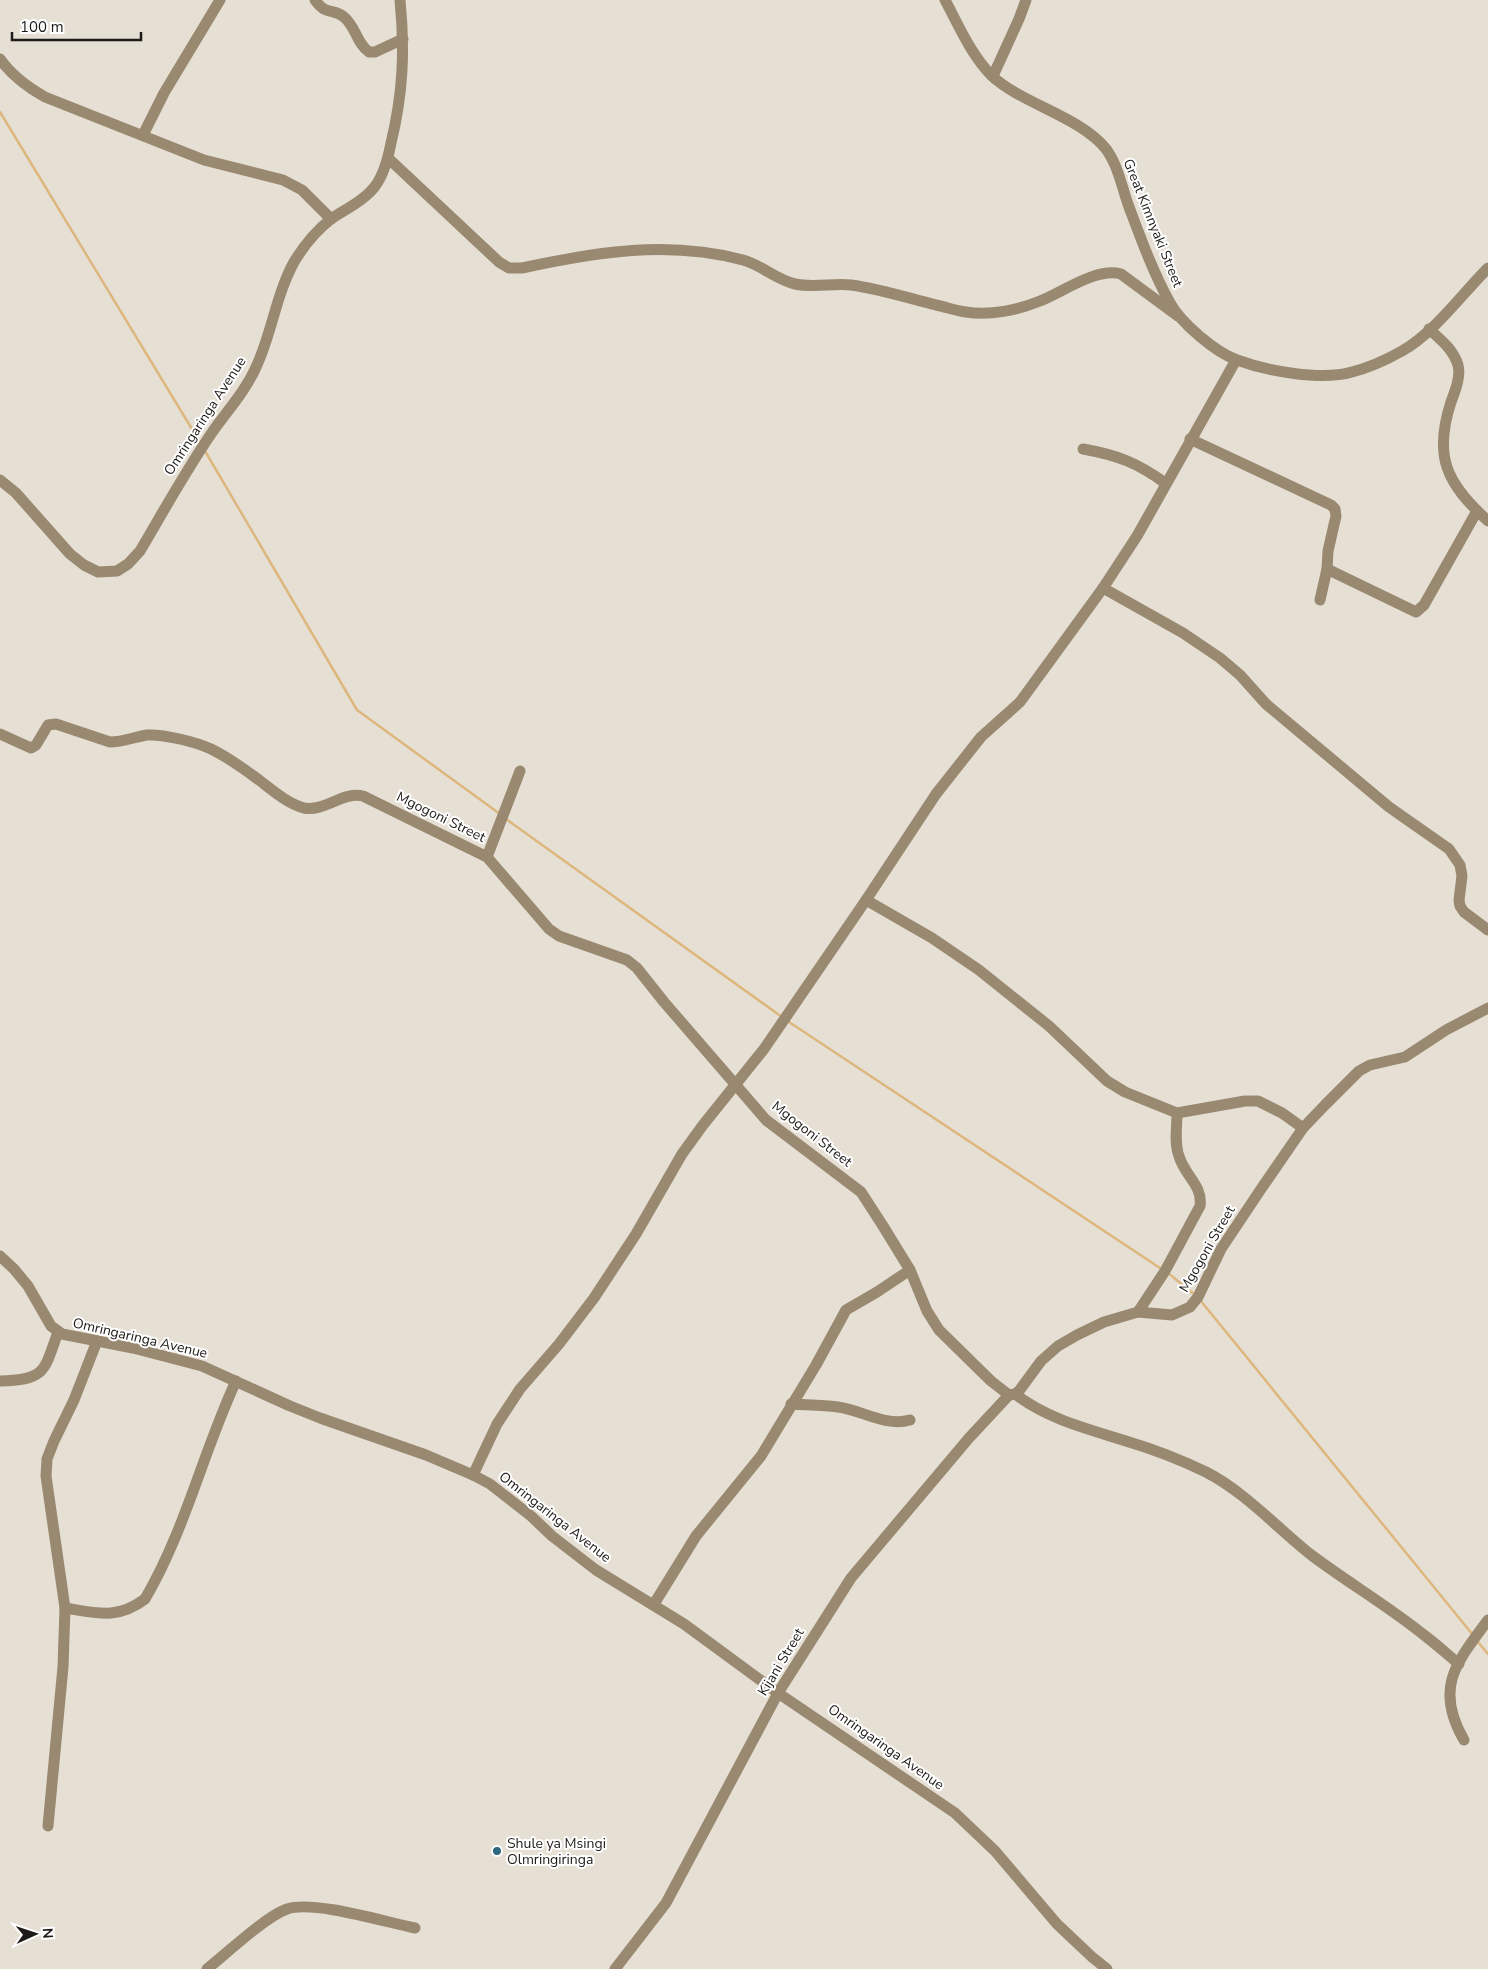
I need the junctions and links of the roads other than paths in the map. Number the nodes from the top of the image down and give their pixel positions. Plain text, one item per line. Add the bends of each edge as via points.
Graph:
1 (220, 0) edge
2 (315, 0) edge
3 (400, 0) edge
4 (946, 0) edge
5 (1026, 0) edge
6 (404, 39) junction
7 (0, 59) edge
8 (993, 76) junction
9 (143, 135) junction
10 (388, 158) junction
11 (331, 219) junction
12 (1488, 268) edge
13 (1178, 316) junction
14 (1429, 330) junction
15 (1236, 360) junction
16 (1190, 439) junction
17 (1083, 449) dead end
18 (0, 480) edge
19 (1165, 483) junction
20 (1477, 511) junction
21 (1488, 521) edge
22 (1328, 569) junction
23 (1103, 588) junction
24 (1320, 600) dead end
25 (0, 734) edge
26 (520, 771) dead end
27 (487, 857) junction
28 (866, 900) junction
29 (1488, 930) edge
30 (1488, 1008) edge
31 (735, 1084) junction
32 (1177, 1113) junction
33 (1303, 1128) junction
34 (0, 1256) edge
35 (910, 1270) junction
36 (1138, 1312) junction
37 (58, 1332) junction
38 (97, 1341) junction
39 (0, 1380) edge
40 (236, 1381) junction
41 (1012, 1395) junction
42 (790, 1404) junction
43 (910, 1420) dead end
44 (473, 1475) junction
45 (654, 1604) junction
46 (65, 1608) junction
47 (1488, 1620) edge
48 (1459, 1664) junction
49 (778, 1693) junction
50 (1464, 1740) dead end
51 (48, 1826) dead end
52 (415, 1928) dead end
53 (207, 1969) edge
54 (615, 1969) edge
55 (1107, 1969) edge

1 - 9 street via 164,93
2 - 6 street via 326,11 346,18 369,52
3 - 6 street, Omringaringa Avenue
4 - 8 street, Great Kimnyaki Street via 975,54
5 - 8 street
6 - 10 street, Omringaringa Avenue via 400,102
7 - 9 street via 9,72 45,97
8 - 13 street, Great Kimnyaki Street via 1083,130 1108,152 1149,258
9 - 11 street via 204,160 283,180 302,190
10 - 11 street, Omringaringa Avenue via 373,190
10 - 13 street via 509,268 607,252 640,249 680,251 742,260 758,265 786,282 850,285 966,312 995,312 1040,302 1112,271 1121,274
11 - 18 street, Omringaringa Avenue via 296,259 285,279 257,366 246,386 212,432 140,551 128,564 118,571 107,572 98,572 84,565
12 - 14 street, Great Kimnyaki Street
13 - 15 street, Great Kimnyaki Street
14 - 15 street, Great Kimnyaki Street via 1403,350 1350,373 1280,372
14 - 20 street via 1448,346 1458,368 1443,437 1444,457 1457,489
15 - 16 street
16 - 19 street
16 - 22 street via 1331,505 1336,516 1328,551
17 - 19 street via 1116,455 1137,464
19 - 23 street
20 - 21 street
20 - 22 street via 1424,605 1416,612
22 - 24 street
23 - 28 street via 1020,702 982,737 936,794
23 - 29 street via 1220,658 1266,704 1389,807 1449,849 1460,865 1460,906
25 - 27 street, Mgogoni Street via 31,748 48,725 56,724 110,742 148,735 194,743 210,748 240,766 291,803 318,808 351,796 363,796
26 - 27 street
27 - 31 street, Mgogoni Street via 549,929 626,960 637,968
28 - 31 street via 764,1049
28 - 32 street via 979,970 1049,1026 1107,1081 1139,1099
30 - 33 street, Mgogoni Street via 1405,1057 1370,1065 1360,1071
31 - 35 street, Mgogoni Street via 766,1120 861,1192
31 - 44 street via 682,1154 594,1298 520,1389 497,1424
32 - 33 street via 1245,1100 1258,1101
32 - 36 street via 1178,1156 1199,1189 1200,1206 1165,1271
33 - 36 street, Mgogoni Street via 1221,1250 1190,1307 1172,1315
34 - 37 street, Omringaringa Avenue via 28,1286 51,1326
35 - 41 street, Mgogoni Street via 939,1330 991,1381
35 - 42 street via 846,1310
36 - 41 street, Mgogoni Street via 1104,1322 1058,1346 1040,1361 1024,1385
37 - 38 street, Omringaringa Avenue
37 - 39 street via 44,1370 35,1377
38 - 40 street, Omringaringa Avenue via 202,1366
38 - 46 street via 47,1459 46,1476
40 - 44 street, Omringaringa Avenue via 320,1418
40 - 46 street via 186,1512 145,1600 128,1610 110,1614
41 - 48 street via 1088,1431 1181,1460 1234,1489 1309,1553 1424,1634
41 - 49 street, Kijani Street via 970,1438 851,1578
42 - 43 street via 837,1407 893,1422
42 - 45 street via 761,1456 696,1536
44 - 45 street, Omringaringa Avenue via 502,1492 596,1570
45 - 49 street, Omringaringa Avenue via 709,1640
46 - 51 street via 63,1666
47 - 48 street
48 - 50 street via 1448,1693 1453,1721
49 - 54 street, Kijani Street via 674,1888 657,1916
49 - 55 street, Omringaringa Avenue via 955,1813 995,1851 1057,1924
52 - 53 street via 317,1907 297,1907 273,1916

